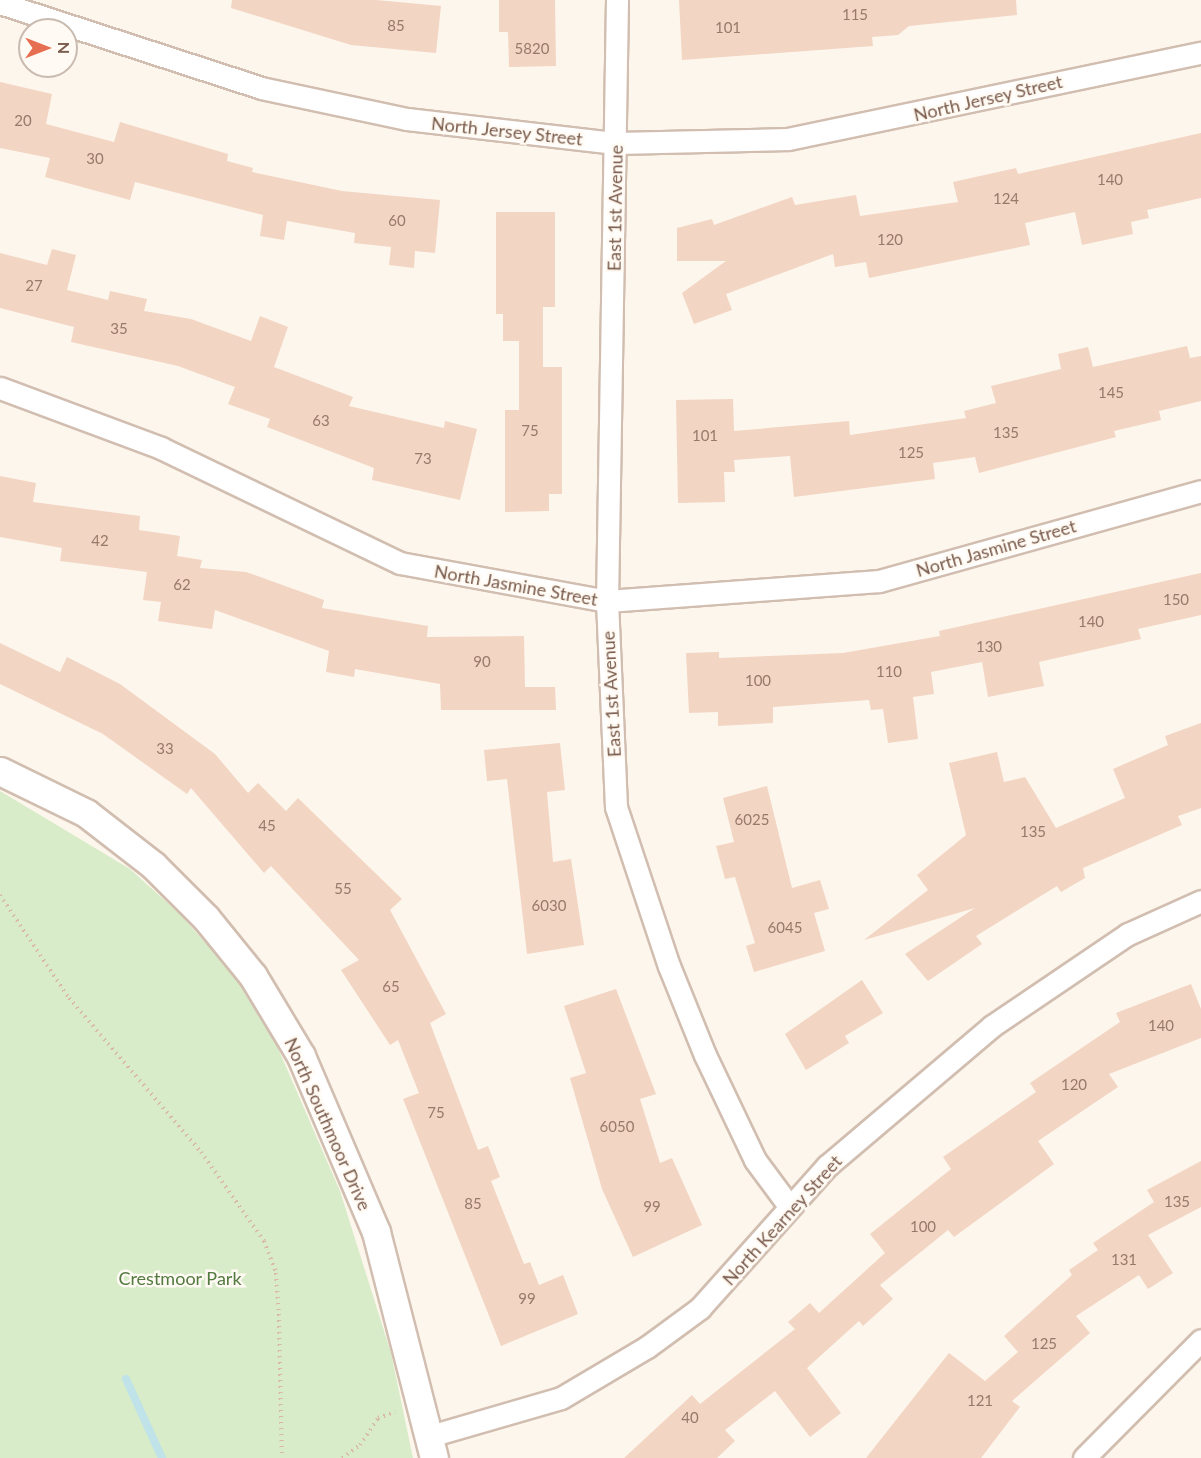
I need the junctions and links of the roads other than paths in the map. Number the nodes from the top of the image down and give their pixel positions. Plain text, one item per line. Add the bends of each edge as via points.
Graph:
1 (617, 0) edge
2 (0, 3) edge
3 (1201, 53) edge
4 (616, 143) junction
5 (0, 388) edge
6 (1201, 491) edge
7 (607, 601) junction
8 (0, 771) edge
9 (1201, 901) edge
10 (789, 1206) junction
11 (1201, 1340) edge
12 (432, 1447) edge
13 (1084, 1458) edge

1 - 4 street, East 1st Avenue
2 - 4 street, North Jersey Street via 272,90 407,119
3 - 4 street, North Jersey Street via 788,139
4 - 7 street, East 1st Avenue
5 - 7 street, North Jasmine Street via 161,448 400,563
6 - 7 street, North Jasmine Street via 879,581
7 - 10 street, East 1st Avenue via 616,807 669,966 705,1055 755,1160
8 - 12 street, North Southmoor Drive via 86,813 153,865 206,918 253,976 301,1056 376,1232
9 - 10 street, North Kearney Street via 1128,934 992,1026 827,1166
10 - 12 street, North Kearney Street via 700,1308 647,1347 561,1398
11 - 13 street

